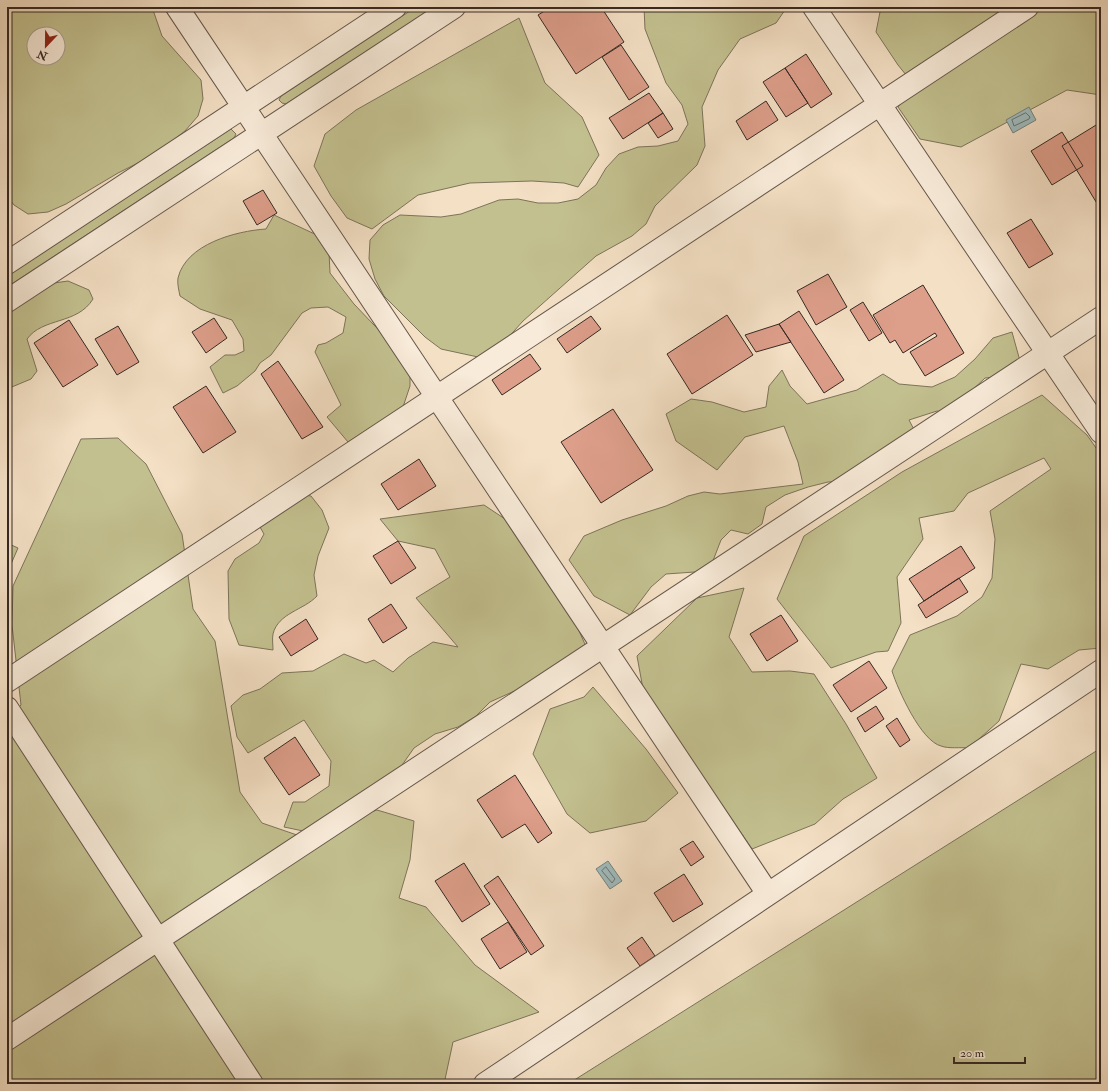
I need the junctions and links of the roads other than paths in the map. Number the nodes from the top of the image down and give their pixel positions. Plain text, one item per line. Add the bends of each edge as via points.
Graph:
1 (177, 7) edge
2 (395, 7) edge
3 (454, 7) edge
4 (814, 7) edge
5 (1027, 7) edge
6 (880, 104) junction
7 (244, 107) junction
8 (262, 134) junction
9 (7, 263) edge
10 (7, 301) edge
11 (1101, 318) edge
12 (1048, 353) junction
13 (437, 397) junction
14 (1101, 432) edge
15 (603, 646) junction
16 (1101, 671) edge
17 (7, 680) edge
18 (7, 708) edge
19 (768, 894) junction
20 (158, 940) junction
21 (7, 1039) edge
22 (252, 1084) edge
23 (485, 1084) edge

1 - 7 street
2 - 7 street
3 - 8 street
4 - 6 street
5 - 6 street
6 - 12 street
6 - 13 street
7 - 8 street
7 - 9 street
8 - 10 street
8 - 13 street
11 - 12 street
12 - 14 street
12 - 15 street
13 - 15 street
13 - 17 street
15 - 19 street
15 - 20 street
16 - 19 street
18 - 20 street
19 - 23 street
20 - 21 street
20 - 22 street

